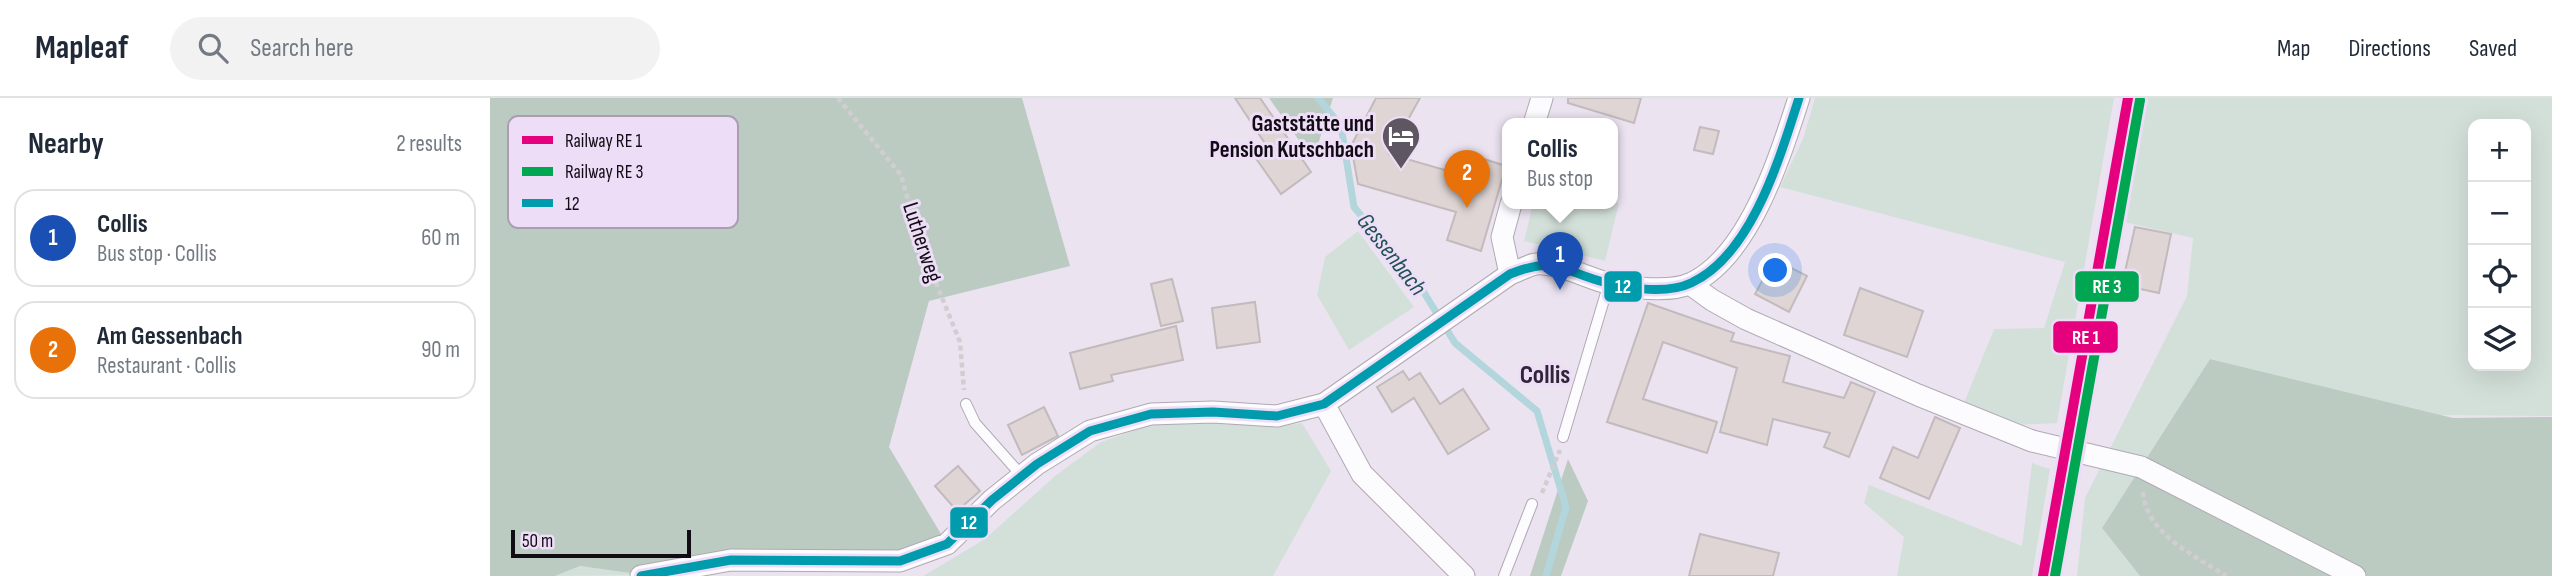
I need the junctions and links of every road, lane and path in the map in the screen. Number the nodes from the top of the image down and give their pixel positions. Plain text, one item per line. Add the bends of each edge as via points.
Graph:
1 (838, 98) edge
2 (1542, 98) edge
3 (1799, 98) edge
4 (1537, 118) edge
5 (1510, 209) edge
6 (1510, 274) junction
7 (1609, 283) junction
8 (1690, 284) junction
9 (966, 404) joint
10 (1324, 404) junction
11 (1563, 438) dead end
12 (1560, 450) dead end
13 (2141, 467) junction
14 (1022, 476) junction
15 (1546, 488) dead end
16 (1532, 504) dead end
17 (641, 576) edge
18 (1464, 576) edge
19 (1504, 576) edge
20 (2226, 576) edge
21 (2355, 576) edge

1 - 9 path, Lutherweg via 901,175 920,246 960,342
2 - 4 street
3 - 8 street via 1783,148 1741,237 1717,266
5 - 6 street via 1502,237
6 - 7 street via 1536,264
6 - 10 street
7 - 8 street via 1668,288
7 - 11 lane
8 - 13 street via 1746,319 1930,400 2032,441
9 - 14 lane via 975,423
10 - 14 street via 1277,416 1151,414 1090,431
10 - 18 street via 1362,474
12 - 15 path
13 - 20 path via 2144,507 2163,534
13 - 21 street
14 - 17 street via 947,544 900,561 731,560
16 - 19 lane

